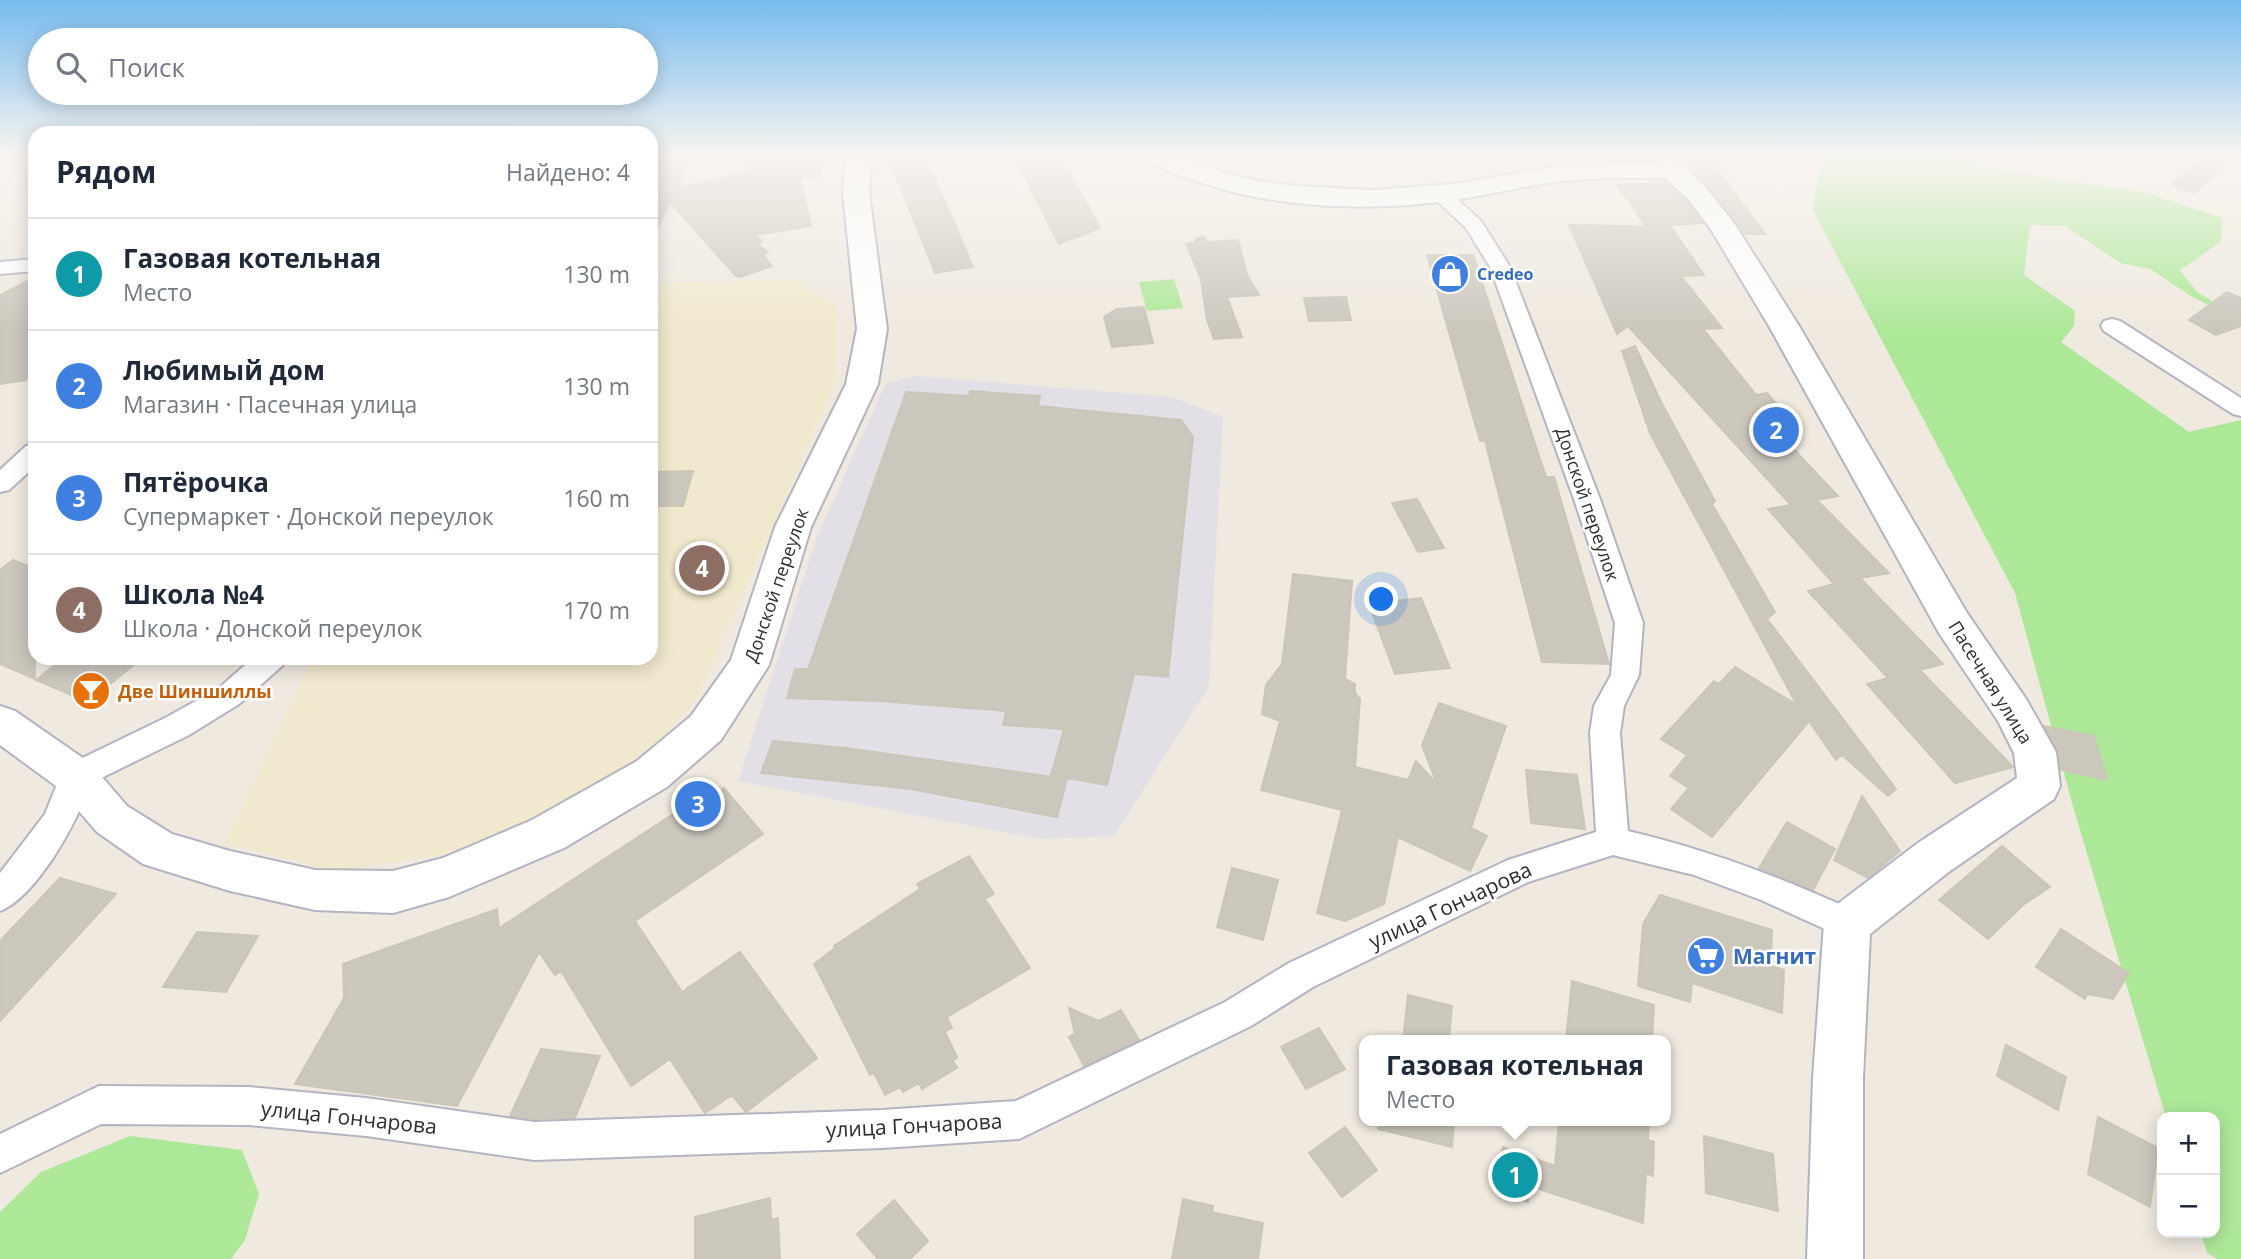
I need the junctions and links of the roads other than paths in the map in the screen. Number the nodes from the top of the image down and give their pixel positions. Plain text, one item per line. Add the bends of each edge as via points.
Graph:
1 (858, 214) edge
2 (1462, 214) edge
3 (1713, 214) edge
4 (28, 266) edge
5 (0, 268) edge
6 (2112, 326) dead end
7 (2241, 409) edge
8 (28, 458) edge
9 (0, 484) edge
10 (264, 665) edge
11 (0, 723) edge
12 (75, 776) junction
13 (1613, 841) junction
14 (0, 896) edge
15 (1847, 924) junction
16 (0, 1154) edge
17 (1835, 1259) edge

1 - 12 street, Донской переулок via 872,329 862,384 793,527 749,665 706,728 652,774 548,834 449,877 393,892 314,890 159,850 112,819
2 - 13 street, Донской переулок via 1500,267 1629,623 1625,676 1609,706 1605,733
3 - 15 street, Пасечная улица via 1839,419 1953,623 2035,752 2039,786 1934,856
4 - 5 street
6 - 7 street
8 - 9 street
10 - 12 street via 229,696
11 - 12 street, Донской переулок
12 - 14 street via 72,795 22,874
13 - 15 street via 1694,861 1772,889
13 - 16 street, улица Гончарова via 1520,870 1301,975 1238,1014 1019,1120 534,1140 249,1106 99,1105
15 - 17 street

